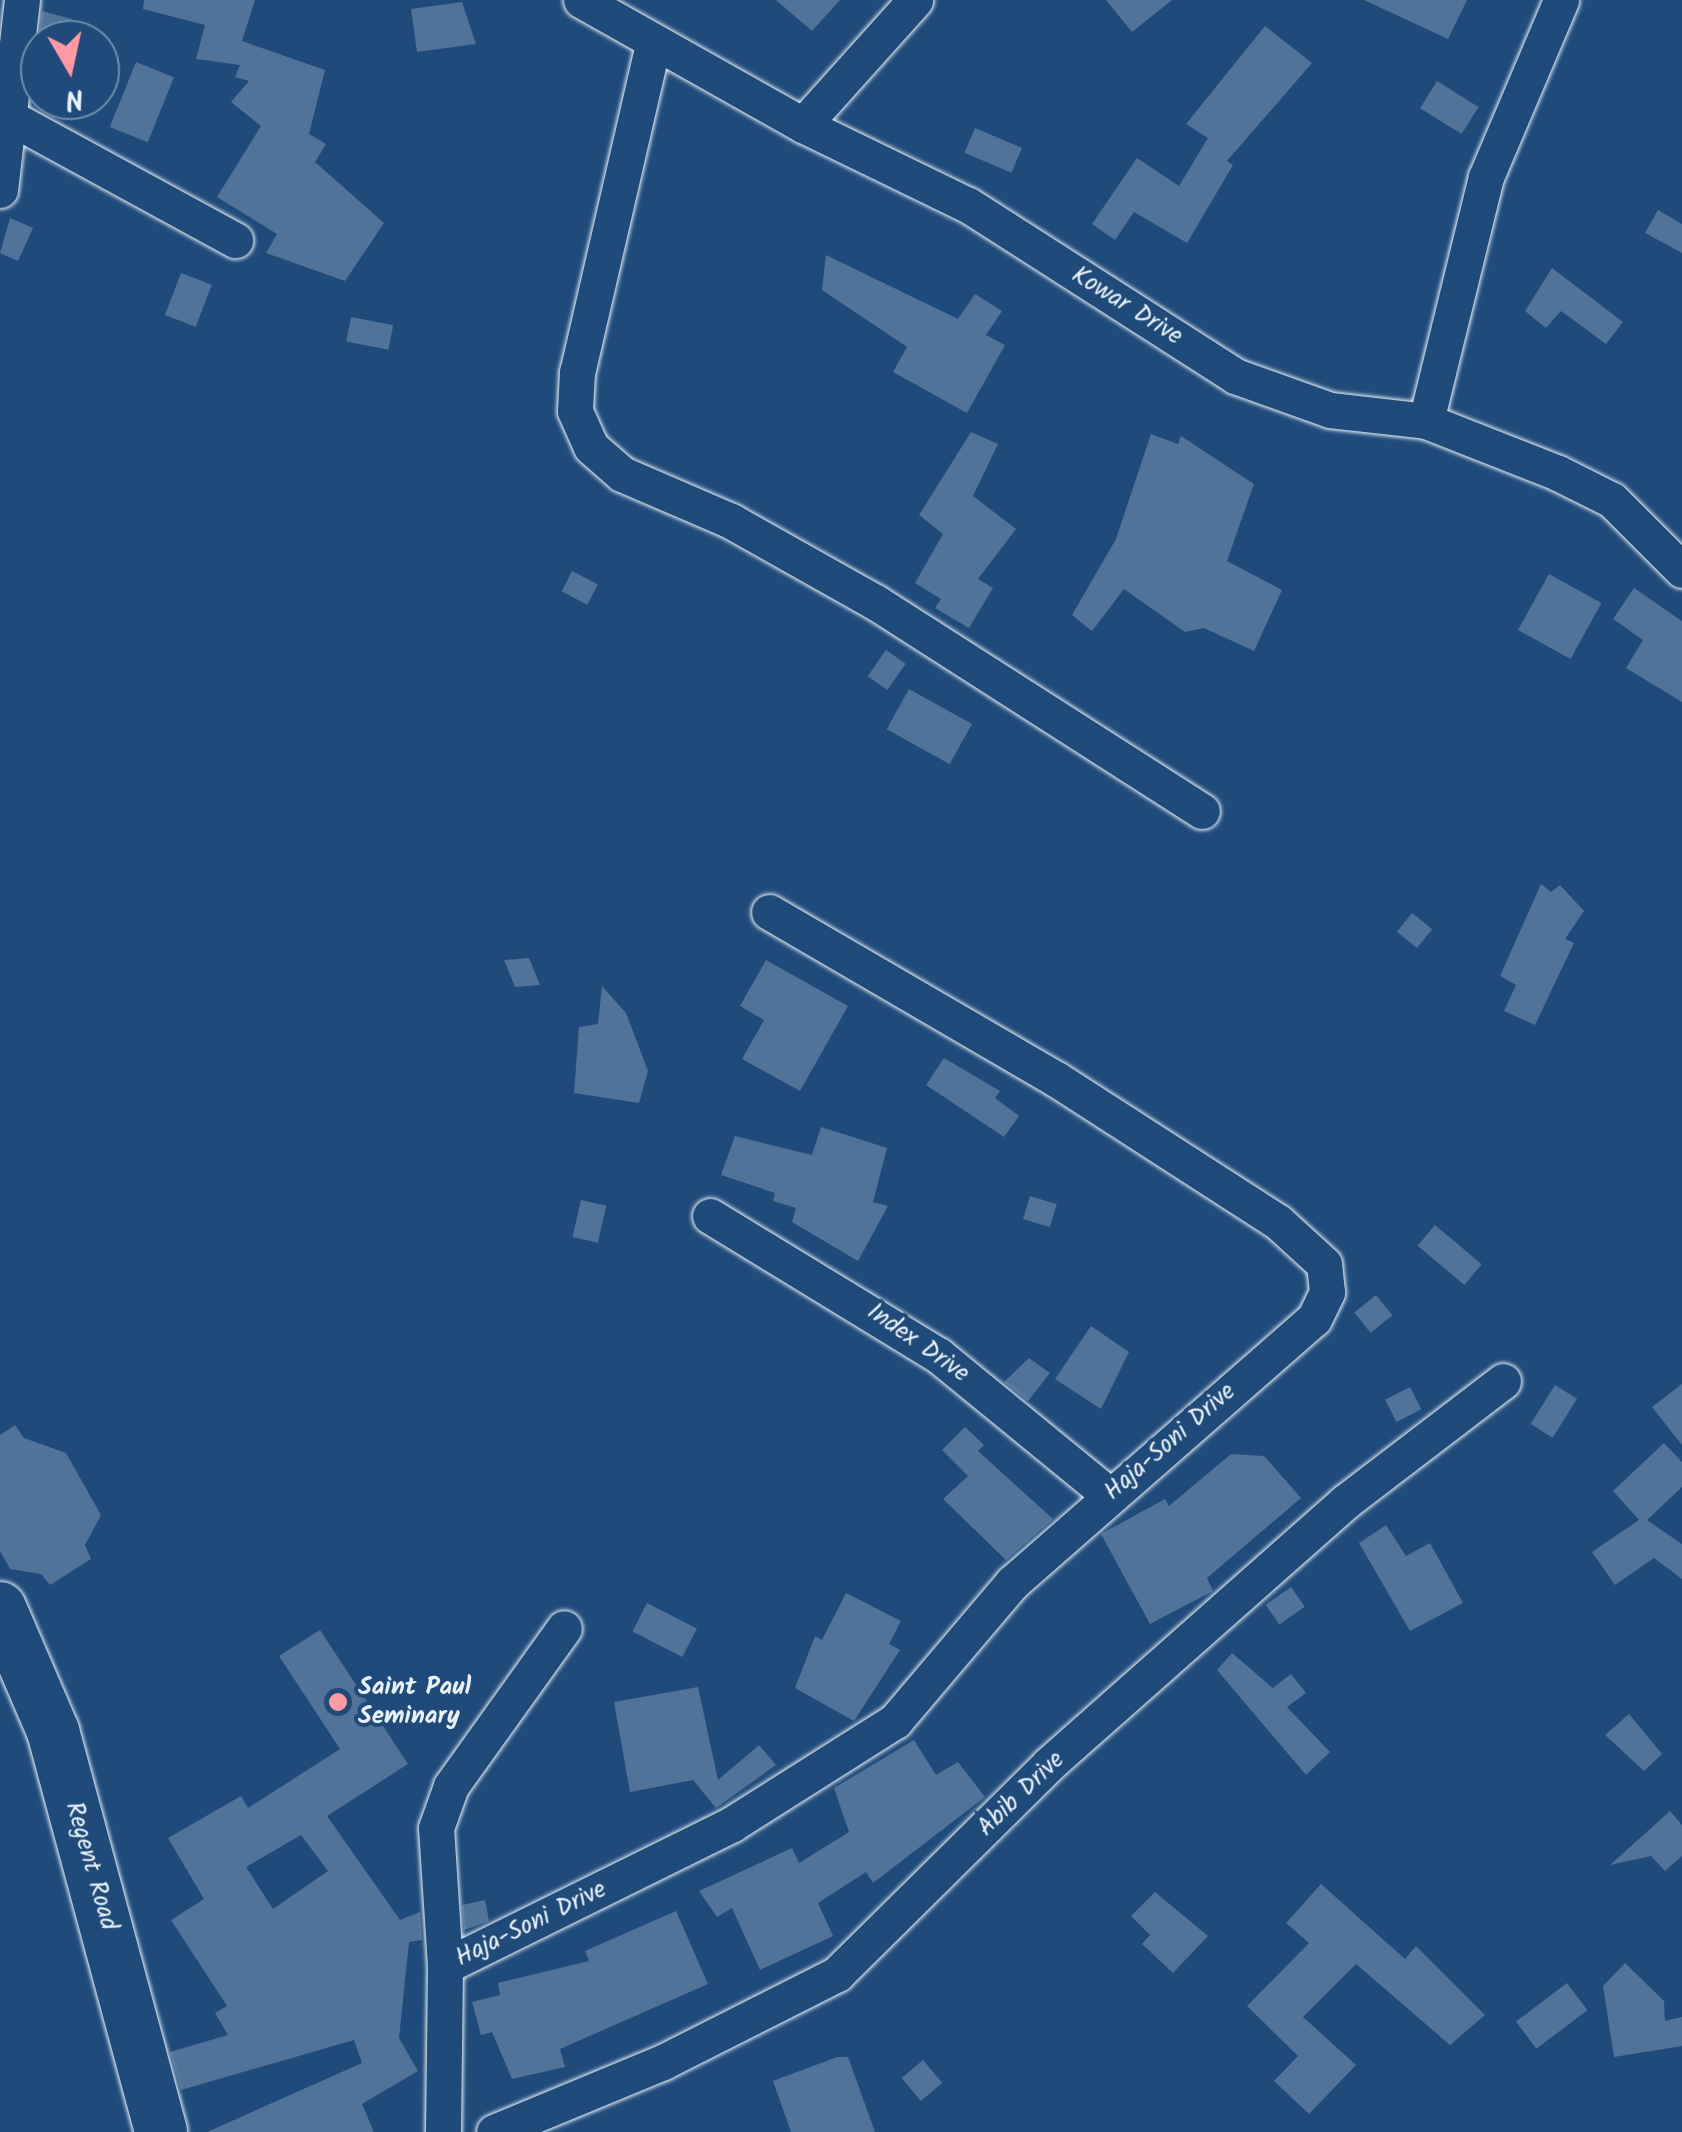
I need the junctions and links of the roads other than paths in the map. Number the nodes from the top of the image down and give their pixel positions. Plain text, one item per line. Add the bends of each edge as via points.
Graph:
1 (22, 0) edge
2 (581, 0) edge
3 (916, 0) edge
4 (1561, 0) edge
5 (653, 44) junction
6 (5, 114) edge
7 (803, 125) junction
8 (0, 190) edge
9 (235, 240) dead end
10 (1426, 421) junction
11 (1682, 570) edge
12 (1202, 811) dead end
13 (769, 912) dead end
14 (710, 1216) dead end
15 (1503, 1381) dead end
16 (1109, 1495) junction
17 (0, 1608) edge
18 (564, 1628) dead end
19 (0, 1692) edge
20 (445, 1966) junction
21 (125, 2132) edge
22 (161, 2132) edge
23 (442, 2132) edge
24 (494, 2132) edge

1 - 6 street
2 - 5 street, Kowar Drive
3 - 7 street
4 - 10 street via 1486,177
5 - 7 street, Kowar Drive
5 - 12 street via 577,372 575,412 591,447 622,474 731,521 875,602
6 - 8 street
6 - 9 street
7 - 10 street, Kowar Drive via 968,205 1235,376 1330,410
10 - 11 street, Kowar Drive via 1612,500
13 - 16 street, Haja-Soni Drive via 1056,1079 1278,1222 1324,1264 1327,1292 1314,1319
14 - 16 street, Index Drive via 938,1355
15 - 24 street, Abib Drive via 1345,1502 1049,1764 838,1974 664,2062
16 - 20 street, Haja-Soni Drive via 1012,1583 895,1721 732,1824
17 - 22 main road, Regent Road via 54,1732
18 - 20 street via 442,1806 432,1850
19 - 21 main road, Regent Road via 44,1811
20 - 23 street

